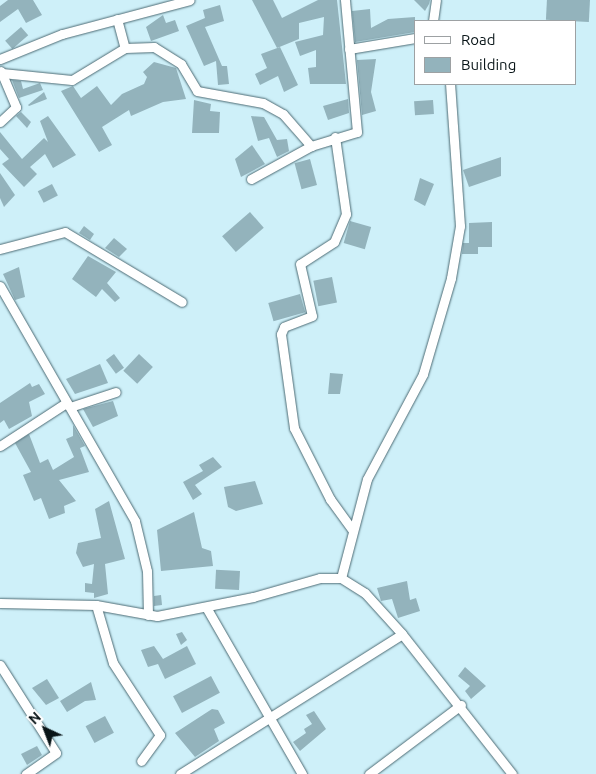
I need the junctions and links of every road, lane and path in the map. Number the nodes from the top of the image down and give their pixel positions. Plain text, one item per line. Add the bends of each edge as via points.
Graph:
1 (190, 0) edge
2 (345, 0) edge
3 (436, 0) edge
4 (117, 19) junction
5 (433, 20) edge
6 (414, 38) edge
7 (125, 48) junction
8 (349, 49) junction
9 (0, 59) edge
10 (1, 71) edge
11 (450, 85) edge
12 (0, 122) edge
13 (335, 137) junction
14 (310, 146) junction
15 (251, 180) dead end
16 (0, 249) edge
17 (0, 286) edge
18 (182, 302) dead end
19 (116, 392) dead end
20 (68, 405) junction
21 (0, 446) edge
22 (352, 531) junction
23 (341, 578) junction
24 (0, 604) edge
25 (96, 605) junction
26 (206, 607) junction
27 (148, 615) junction
28 (402, 634) junction
29 (0, 666) edge
30 (461, 705) junction
31 (270, 719) junction
32 (141, 762) dead end
33 (26, 774) edge
34 (180, 774) edge
35 (302, 774) edge
36 (370, 774) edge
37 (512, 774) edge

1 - 4 street
2 - 8 street
3 - 5 street
4 - 7 street
4 - 9 street via 62,34
6 - 8 street
7 - 10 street via 72,80
7 - 14 street via 154,47 171,56 181,64 197,92 248,99 275,109
8 - 13 street via 356,132
10 - 12 street via 16,107
11 - 22 street via 460,226 451,278 423,374 367,480
13 - 14 street
13 - 22 street via 346,214 334,242 300,264 312,316 284,327 281,334 294,428 330,499
14 - 15 street
16 - 18 street via 65,232
17 - 20 street
19 - 20 street
20 - 21 street
20 - 27 street via 135,521 147,571
22 - 23 street
23 - 26 street via 320,578
23 - 28 street via 365,593
24 - 25 street
25 - 27 street
25 - 32 street via 112,663 160,735
26 - 27 street
26 - 31 street
28 - 30 street
28 - 31 street
29 - 33 street via 56,753
30 - 36 street
30 - 37 street
31 - 34 street
31 - 35 street

